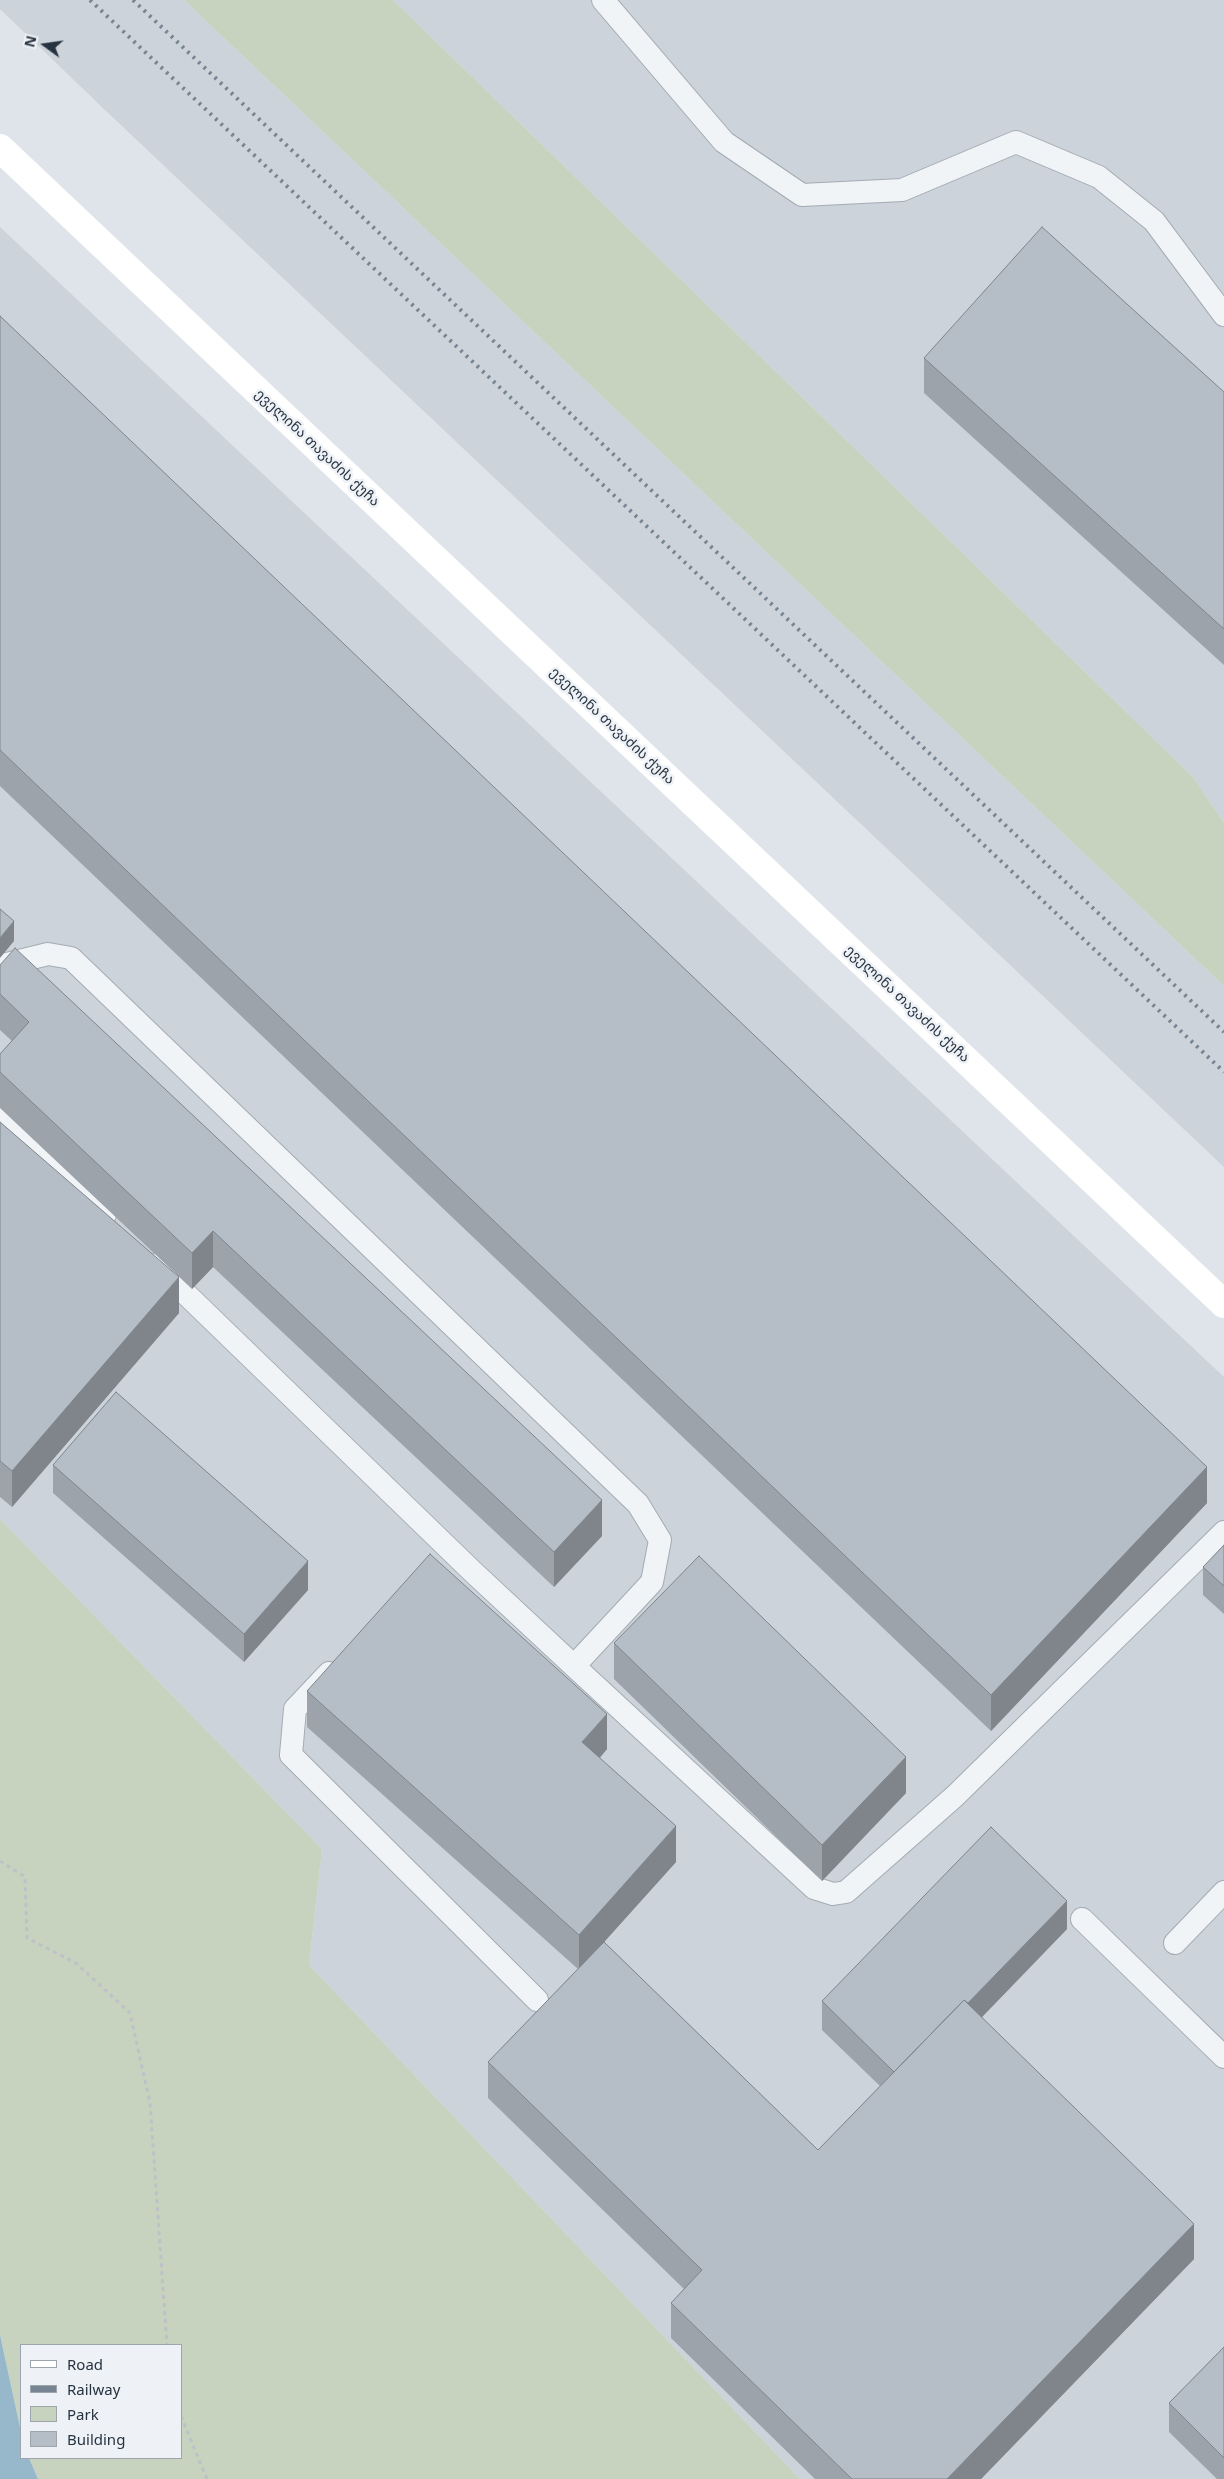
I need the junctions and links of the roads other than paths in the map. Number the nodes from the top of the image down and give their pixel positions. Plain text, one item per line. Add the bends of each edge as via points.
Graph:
1 (603, 0) edge
2 (0, 148) edge
3 (1224, 315) edge
4 (0, 974) edge
5 (0, 1117) edge
6 (118, 1228) edge
7 (139, 1248) edge
8 (1224, 1304) edge
9 (1224, 1532) edge
10 (342, 1660) edge
11 (574, 1666) junction
12 (1224, 1892) edge
13 (1082, 1920) dead end
14 (1175, 1943) dead end
15 (536, 2000) dead end
16 (1224, 2057) edge

1 - 3 lane via 724,142 802,195 902,190 1016,142 1099,176 1154,221
2 - 8 main road, ეველინა თავაძის ქუჩა
4 - 11 lane via 7,964 48,954 71,958 638,1504 660,1540 652,1582
5 - 6 lane
7 - 11 lane via 443,1556
9 - 11 lane via 956,1796 846,1892 833,1894 814,1888
10 - 15 lane via 294,1709 291,1755
12 - 14 lane
13 - 16 lane

